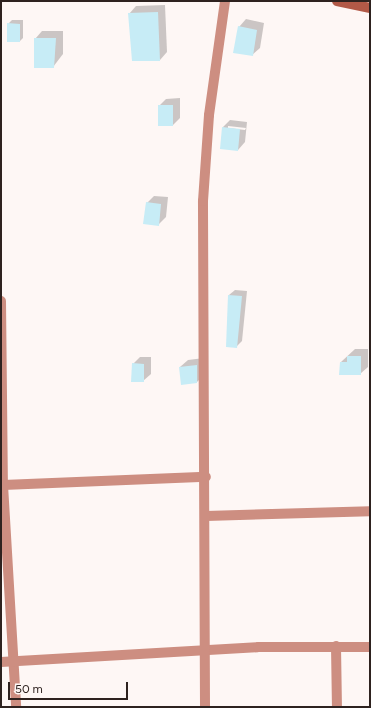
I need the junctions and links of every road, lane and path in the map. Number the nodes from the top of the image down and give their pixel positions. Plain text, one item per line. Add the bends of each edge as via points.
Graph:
1 (225, 1) edge
2 (337, 1) edge
3 (370, 8) edge
4 (1, 302) edge
5 (206, 477) junction
6 (3, 485) junction
7 (370, 511) edge
8 (206, 516) junction
9 (4, 548) edge
10 (336, 646) junction
11 (370, 647) edge
12 (206, 650) junction
13 (12, 661) junction
14 (1, 662) edge
15 (16, 707) edge
16 (205, 707) edge
17 (337, 707) edge

1 - 5 street via 209,115 203,201
2 - 3 street
4 - 6 street
5 - 6 street
5 - 8 street
6 - 9 street
7 - 8 street
8 - 12 street
9 - 13 street
10 - 11 street
10 - 12 street
10 - 17 street
12 - 13 street
12 - 16 street
13 - 14 street
13 - 15 street

